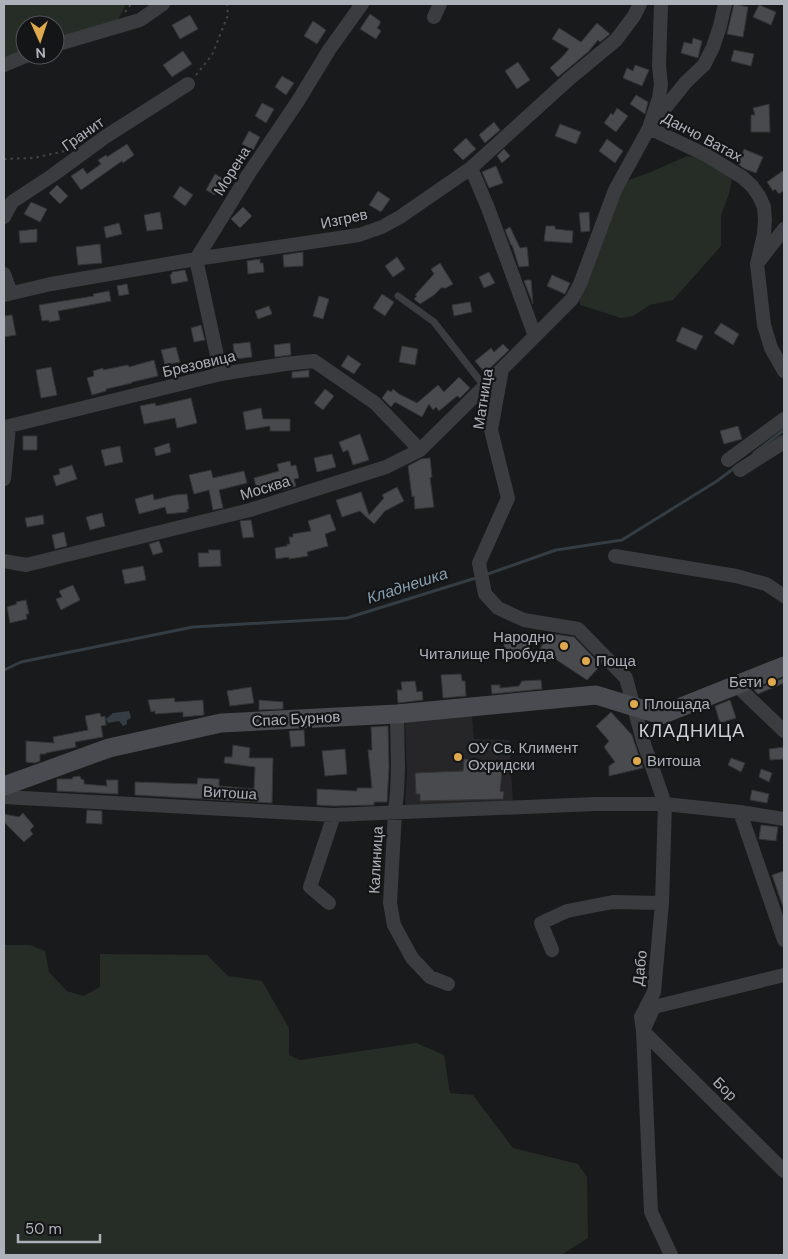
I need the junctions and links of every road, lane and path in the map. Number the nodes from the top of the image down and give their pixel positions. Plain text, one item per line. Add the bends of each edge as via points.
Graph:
1 (163, 4) edge
2 (227, 4) edge
3 (362, 4) edge
4 (440, 4) edge
5 (640, 4) edge
6 (661, 4) edge
7 (725, 4) edge
8 (434, 17) dead end
9 (65, 42) edge
10 (188, 84) joint
11 (649, 128) junction
12 (68, 150) dead end
13 (4, 159) edge
14 (471, 168) junction
15 (4, 217) edge
16 (784, 229) edge
17 (196, 259) junction
18 (757, 264) junction
19 (4, 274) edge
20 (8, 294) edge
21 (398, 296) dead end
22 (535, 336) junction
23 (502, 369) junction
24 (784, 371) edge
25 (221, 374) junction
26 (484, 386) junction
27 (784, 419) edge
28 (784, 442) edge
29 (420, 450) junction
30 (728, 460) dead end
31 (740, 470) dead end
32 (4, 479) edge
33 (615, 556) dead end
34 (4, 561) edge
35 (784, 596) edge
36 (784, 666) edge
37 (736, 685) junction
38 (634, 706) junction
39 (397, 714) junction
40 (784, 731) edge
41 (643, 741) joint
42 (4, 786) edge
43 (4, 797) edge
44 (665, 804) junction
45 (395, 812) junction
46 (740, 812) junction
47 (334, 814) junction
48 (784, 818) edge
49 (329, 903) dead end
50 (662, 903) junction
51 (784, 940) edge
52 (552, 950) dead end
53 (784, 975) edge
54 (448, 984) dead end
55 (643, 1031) junction
56 (784, 1171) edge
57 (671, 1255) edge

1 - 9 street via 140,20
2 - 10 path via 228,15 212,55
3 - 17 street, Морена via 329,50
4 - 8 street
5 - 14 street, Изгрев via 616,40
6 - 11 street via 658,66 661,84
7 - 11 street, Матница via 704,65 676,93
10 - 15 street, Гранит via 12,202
11 - 18 street, Данчо Ватах via 713,160 752,186 764,207 765,219
11 - 22 street, Матница via 615,190 572,299
12 - 13 path via 34,158
14 - 17 street, Изгрев via 400,217 359,235
14 - 22 street
16 - 18 street
17 - 20 street, Изгрев
17 - 25 street
18 - 24 street, Данчо Ватах via 764,324 771,348
19 - 20 street
21 - 26 lane via 434,322
22 - 23 street, Матница
23 - 26 street, Москва
23 - 38 street, Матница via 492,430 508,498 478,563 485,594 498,608 524,620 578,628 626,678
25 - 29 street, Брезовица via 314,361 375,403
25 - 32 street, Брезовица via 9,426
26 - 29 street, Москва
27 - 30 street
28 - 31 street
29 - 34 street, Москва via 386,467 250,510 26,565
33 - 35 street via 736,576 766,584
36 - 37 street
37 - 38 street via 662,715
37 - 40 street
38 - 39 street, Спас Бурнов via 596,695
38 - 41 street, Матница
39 - 42 street, Спас Бурнов via 221,723 110,748
39 - 45 street, Калиница
41 - 44 street, Дабо
43 - 47 street, Витоша
44 - 45 street, Витоша
44 - 46 street, Витоша
44 - 50 street, Дабо
45 - 47 street, Витоша
45 - 54 street, Калиница via 390,903 394,925 412,958 430,977
46 - 48 street, Витоша
46 - 51 street
47 - 49 street via 310,887
50 - 52 street via 613,902 567,911 541,923
50 - 55 street, Дабо via 654,992 641,1017
53 - 55 street via 654,1007
55 - 56 street, Бор
55 - 57 street, Дабо via 652,1212

